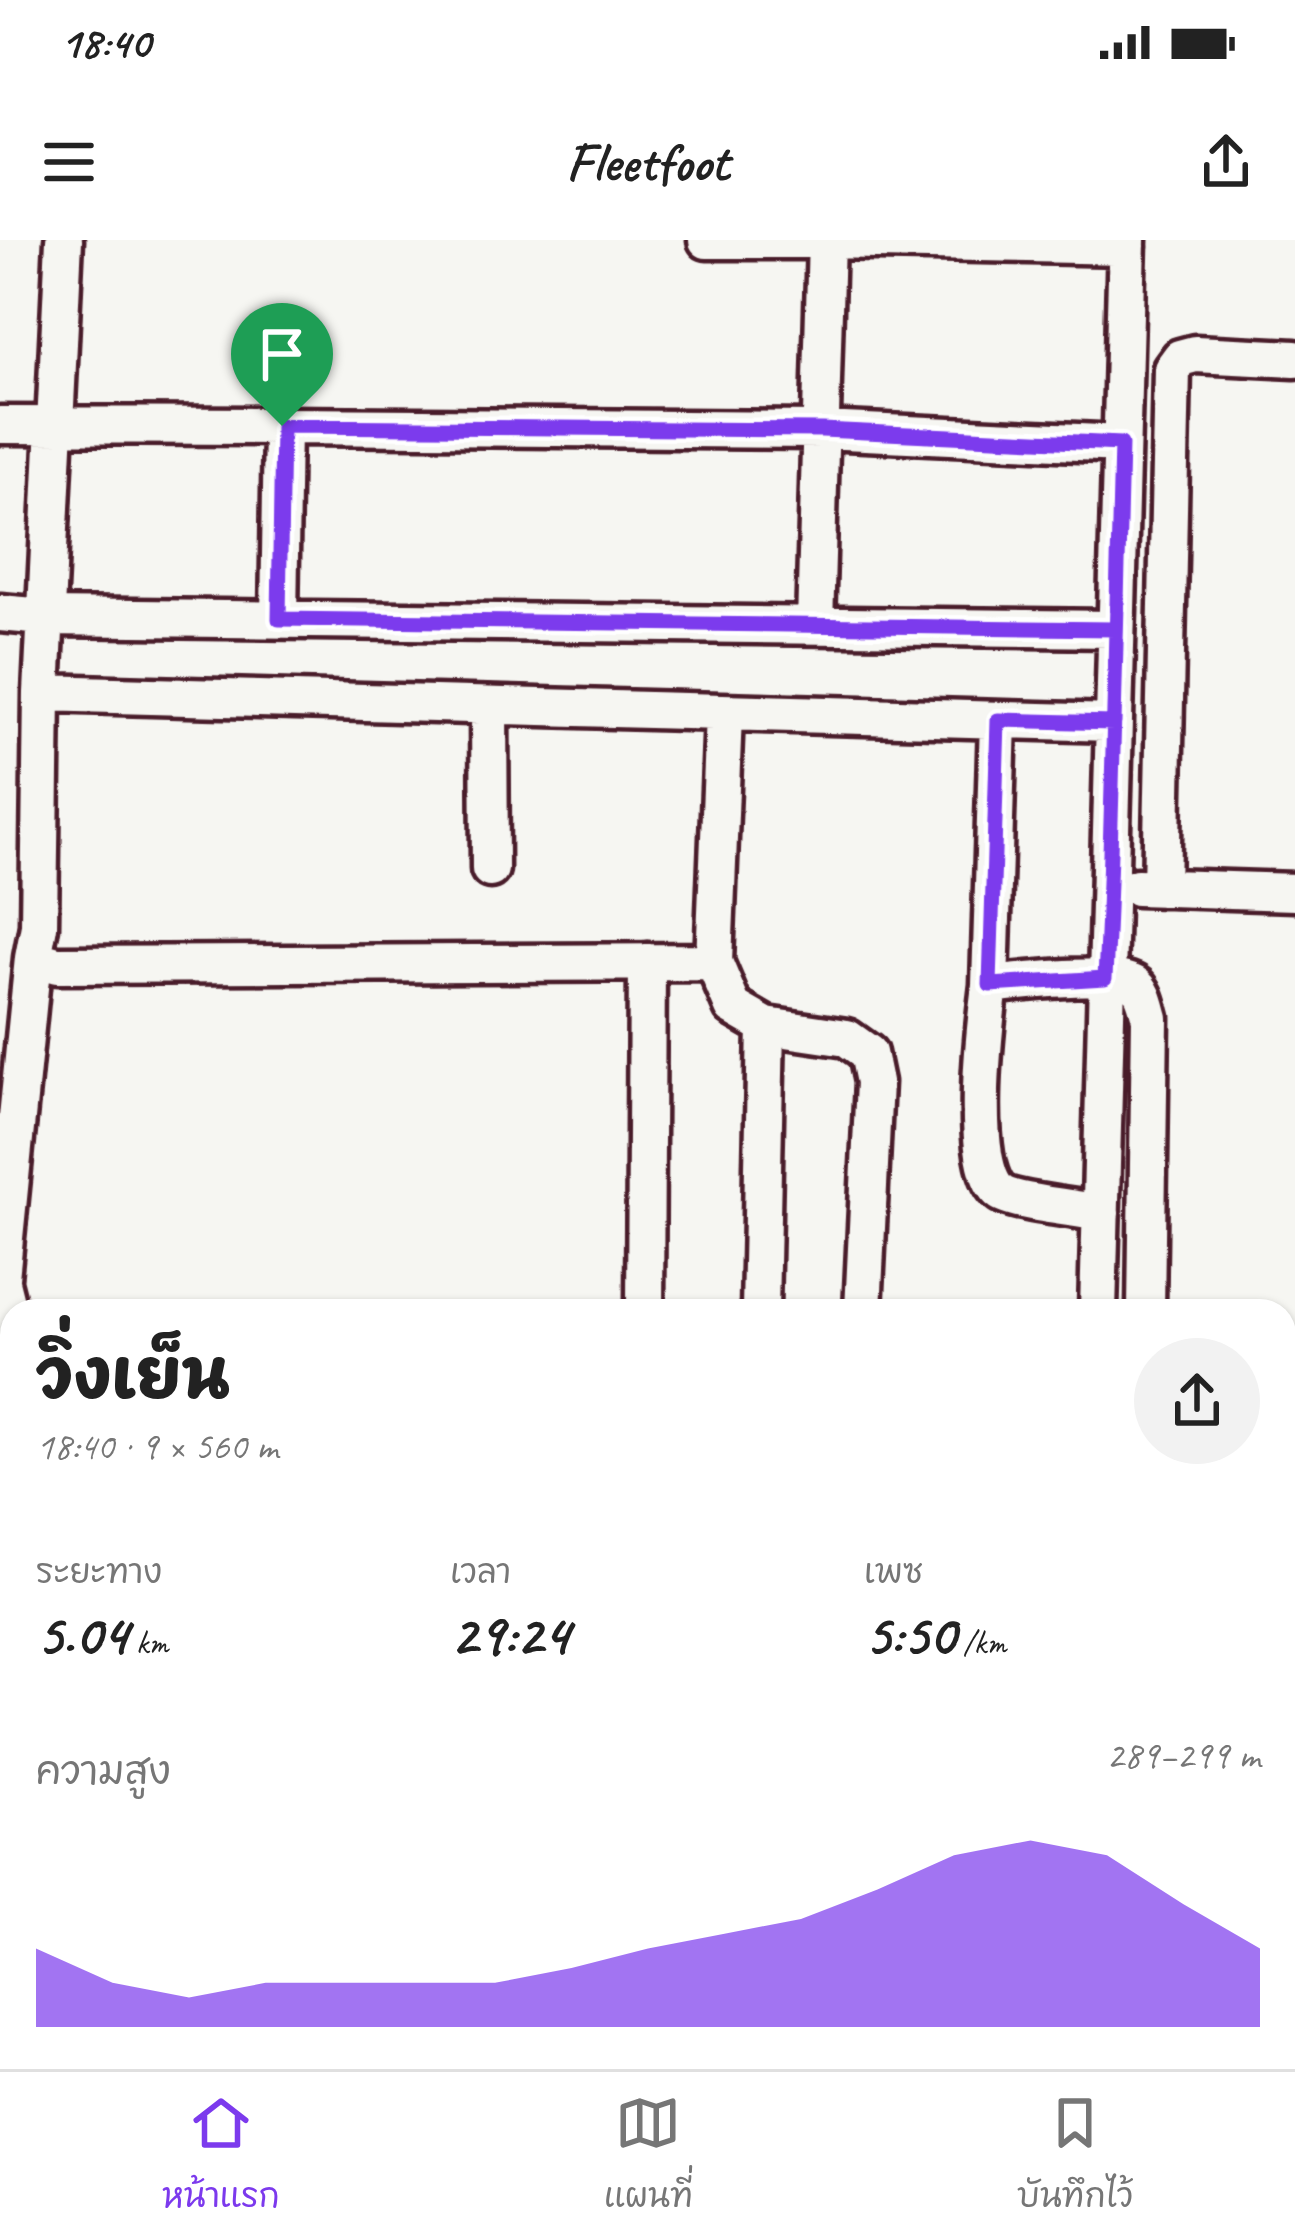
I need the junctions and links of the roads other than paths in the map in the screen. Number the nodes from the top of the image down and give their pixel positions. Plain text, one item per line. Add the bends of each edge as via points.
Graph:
1 (64, 240) edge
2 (707, 240) edge
3 (826, 240) edge
4 (1127, 243) edge
5 (1295, 358) edge
6 (55, 423) junction
7 (0, 425) edge
8 (282, 426) junction
9 (822, 430) junction
10 (1121, 444) junction
11 (0, 613) edge
12 (45, 617) junction
13 (279, 619) junction
14 (815, 625) junction
15 (1116, 629) junction
16 (42, 693) junction
17 (489, 707) junction
18 (724, 714) junction
19 (998, 720) junction
20 (1114, 723) junction
21 (490, 869) dead end
22 (1109, 886) junction
23 (1161, 888) junction
24 (1295, 892) edge
25 (32, 958) junction
26 (646, 962) junction
27 (714, 962) junction
28 (1105, 978) junction
29 (990, 985) junction
30 (766, 1026) junction
31 (1101, 1213) junction
32 (0, 1278) edge
33 (644, 1299) edge
34 (760, 1299) edge
35 (864, 1299) edge
36 (1098, 1299) edge
37 (1146, 1299) edge

1 - 6 street
2 - 3 street
3 - 4 street
3 - 9 street
4 - 10 street
5 - 23 street via 1195,354 1172,369
6 - 7 street
6 - 8 street
6 - 12 street
8 - 9 street
8 - 13 street
9 - 10 street
9 - 14 street
10 - 15 street
11 - 12 street
12 - 13 street
12 - 16 street
13 - 14 street
14 - 15 street
15 - 20 street
16 - 17 street
16 - 25 street
17 - 18 street
17 - 21 street
18 - 19 street
18 - 27 street
19 - 20 street
19 - 29 street
20 - 22 street
22 - 23 street
22 - 28 street
23 - 24 street
25 - 26 street via 57,965
25 - 32 street
26 - 27 street
26 - 33 street
27 - 30 street via 733,1007
28 - 29 street
28 - 31 street
28 - 37 street via 1134,984 1150,1018
29 - 31 street via 987,1176 1002,1195
30 - 34 street
30 - 35 street via 847,1038 868,1053 874,1082
31 - 36 street

